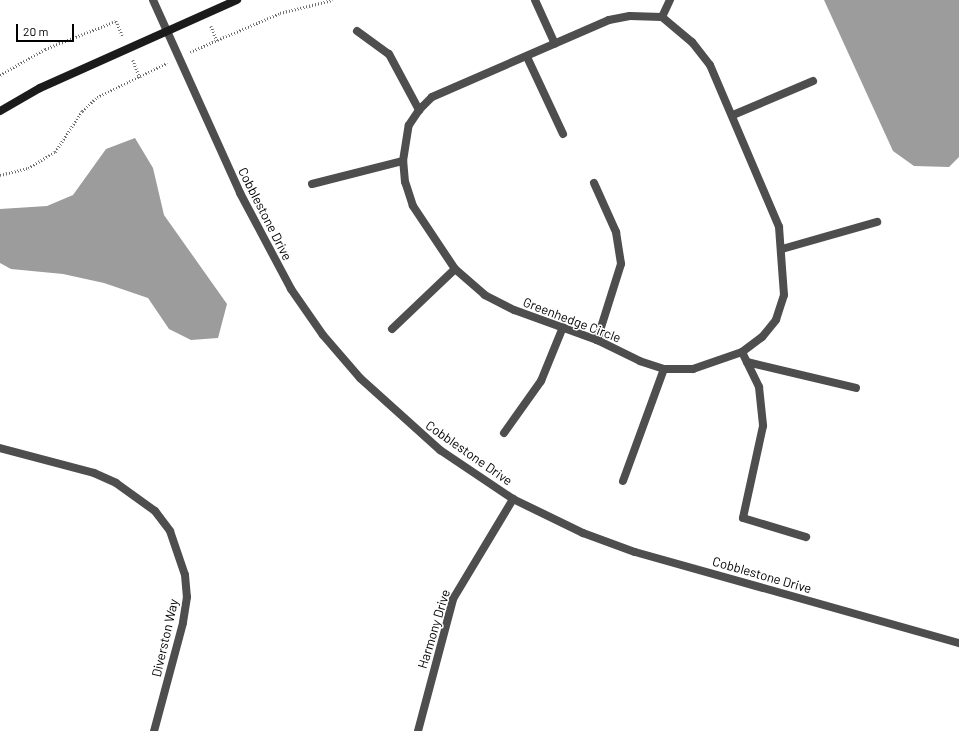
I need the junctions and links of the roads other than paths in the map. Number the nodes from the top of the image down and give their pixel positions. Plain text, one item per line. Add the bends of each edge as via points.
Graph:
1 (154, 0) edge
2 (237, 0) edge
3 (535, 0) edge
4 (670, 0) edge
5 (662, 17) junction
6 (168, 30) junction
7 (358, 31) dead end
8 (555, 44) junction
9 (527, 57) junction
10 (813, 81) dead end
11 (418, 110) junction
12 (0, 111) edge
13 (733, 114) junction
14 (563, 134) dead end
15 (403, 161) junction
16 (594, 183) dead end
17 (312, 184) dead end
18 (877, 222) dead end
19 (782, 249) junction
20 (455, 269) junction
21 (563, 327) junction
22 (392, 329) dead end
23 (597, 340) junction
24 (742, 352) junction
25 (746, 362) junction
26 (664, 369) junction
27 (856, 388) dead end
28 (504, 433) dead end
29 (0, 448) edge
30 (623, 481) dead end
31 (513, 499) junction
32 (806, 537) dead end
33 (959, 643) edge
34 (154, 731) edge
35 (418, 731) edge

1 - 6 street, Cobblestone Drive
2 - 6 street
3 - 8 street
4 - 5 street
5 - 8 street, Greenhedge Circle via 630,16 609,20
5 - 13 street, Greenhedge Circle via 692,42 710,65
6 - 12 street via 40,88
6 - 31 street, Cobblestone Drive via 263,241 291,289 323,335 360,378 398,415 440,450
7 - 11 street via 389,54
8 - 9 street, Greenhedge Circle
9 - 11 street, Greenhedge Circle via 448,89
9 - 14 street
10 - 13 street
11 - 15 street, Greenhedge Circle via 409,125
13 - 19 street, Greenhedge Circle via 779,227
15 - 17 street
15 - 20 street, Greenhedge Circle via 405,182 413,206
16 - 23 street via 616,232 621,264
18 - 19 street
19 - 24 street, Greenhedge Circle via 784,296 776,320 762,337
20 - 21 street, Greenhedge Circle via 485,295 514,310
20 - 22 street
21 - 23 street, Greenhedge Circle
21 - 28 street via 541,381
23 - 26 street, Greenhedge Circle via 640,361
24 - 25 street
24 - 26 street, Greenhedge Circle via 693,369
25 - 27 street
25 - 32 street via 759,387 763,426 743,518
26 - 30 street
29 - 34 street, Diverston Way via 94,473 116,483 146,503 170,531 185,575 187,597 183,623
31 - 33 street, Cobblestone Drive via 583,533 635,552
31 - 35 street, Harmony Drive via 453,599

